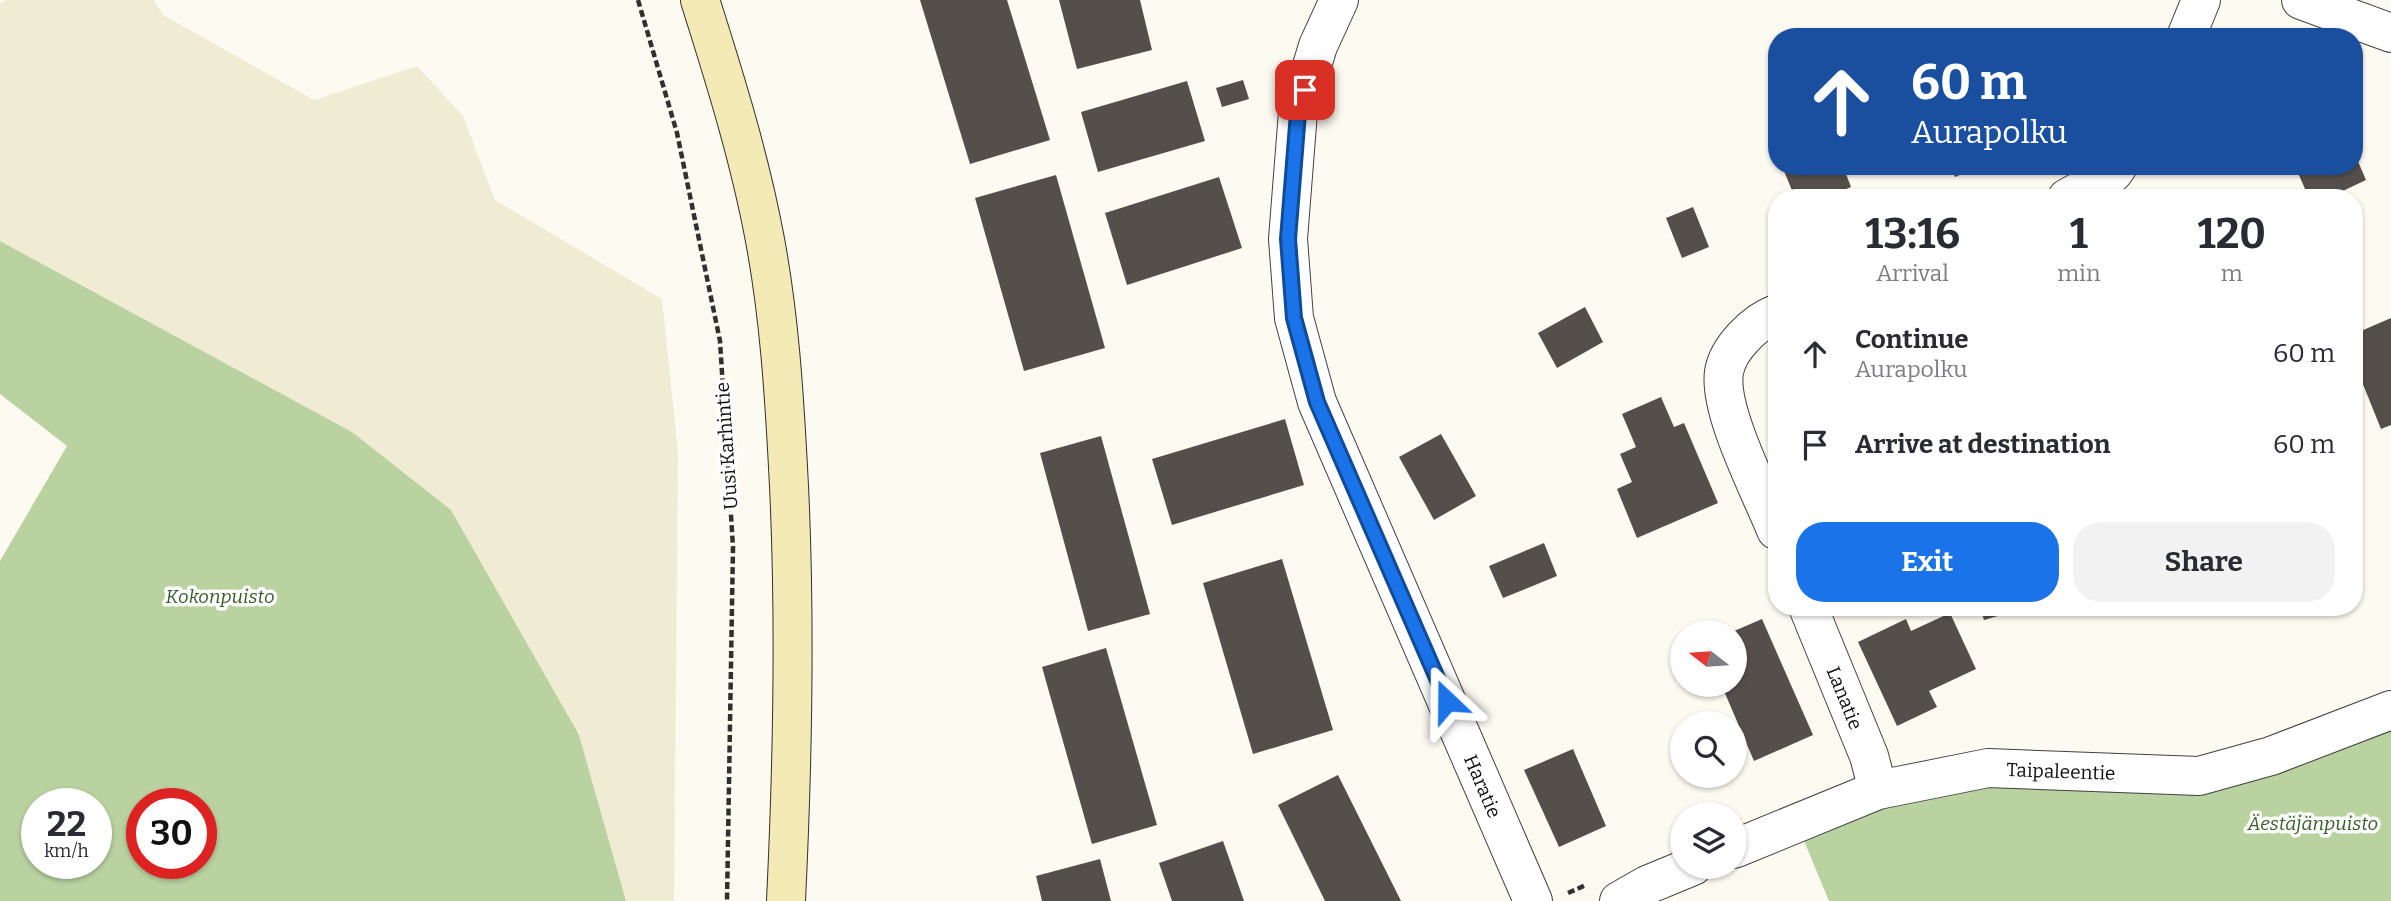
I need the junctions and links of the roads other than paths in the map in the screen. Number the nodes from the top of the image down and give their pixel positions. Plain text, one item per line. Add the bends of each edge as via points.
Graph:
1 (701, 0) edge
2 (1339, 0) edge
3 (2201, 0) edge
4 (2301, 0) edge
5 (2190, 28) edge
6 (2391, 33) edge
7 (2109, 175) edge
8 (2084, 189) edge
9 (1768, 320) edge
10 (1768, 510) edge
11 (1812, 616) edge
12 (2391, 710) edge
13 (1878, 790) junction
14 (1747, 844) edge
15 (1670, 876) edge
16 (786, 901) edge
17 (1533, 901) edge
18 (1619, 901) edge

1 - 16 street via 765,240 783,367 793,573 794,743
2 - 17 street, Haratie via 1318,46 1298,113 1288,239 1294,318 1317,402
3 - 5 street
4 - 6 street
7 - 8 street
9 - 10 street via 1738,342 1724,372 1730,417
11 - 13 street, Lanatie via 1869,756
12 - 13 street, Taipaleentie via 2271,756 2199,776 1988,768
13 - 14 street, Taipaleentie
15 - 18 street

